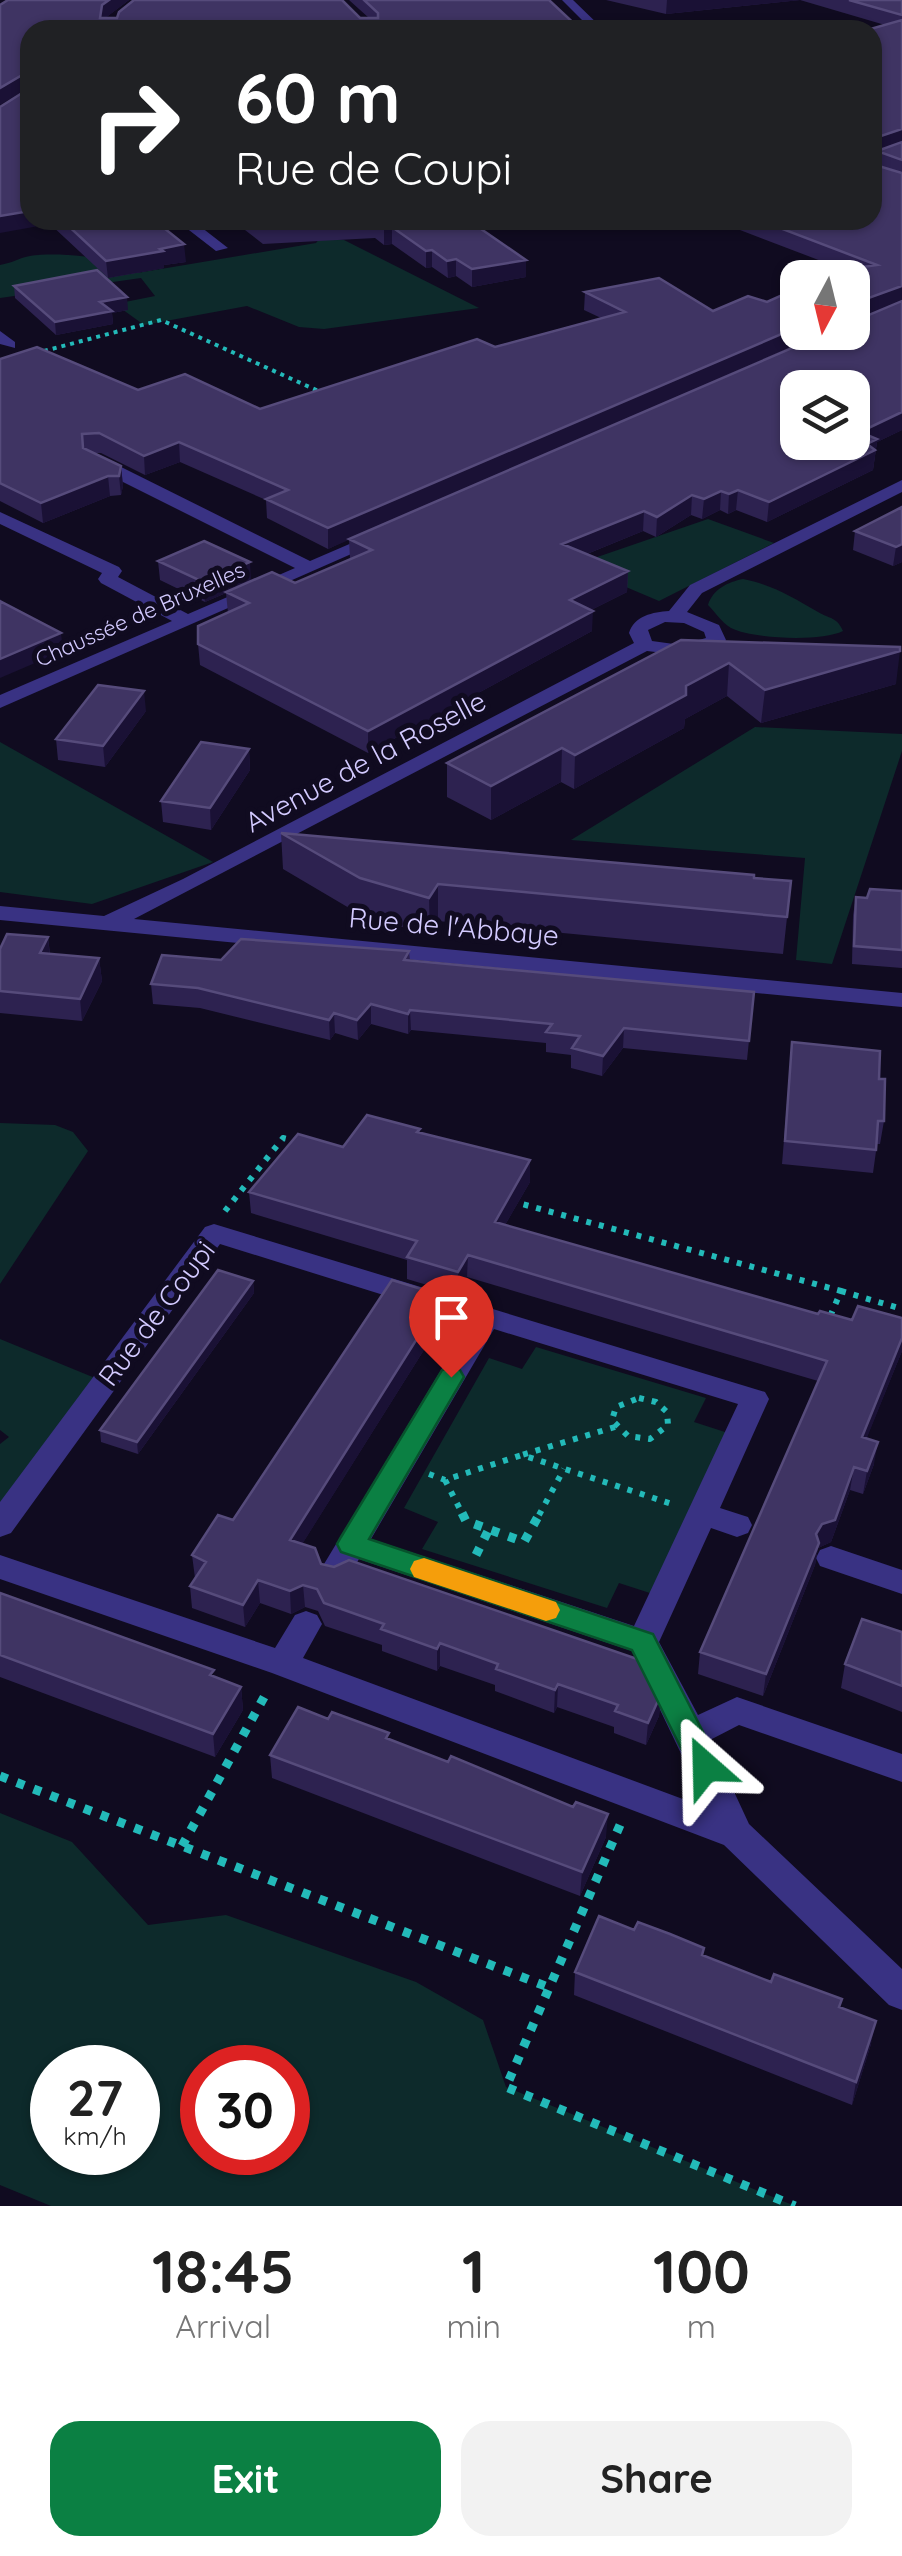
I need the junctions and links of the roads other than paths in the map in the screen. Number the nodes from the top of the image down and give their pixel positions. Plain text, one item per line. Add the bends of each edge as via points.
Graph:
1 (567, 0) edge
2 (588, 20) edge
3 (196, 230) edge
4 (221, 248) dead end
5 (93, 460) edge
6 (902, 485) edge
7 (0, 517) edge
8 (402, 528) edge
9 (310, 568) junction
10 (674, 616) junction
11 (187, 621) junction
12 (716, 640) junction
13 (738, 643) edge
14 (645, 645) junction
15 (0, 702) edge
16 (0, 913) edge
17 (109, 923) junction
18 (902, 1000) edge
19 (486, 1319) junction
20 (702, 1514) junction
21 (0, 1524) edge
22 (737, 1526) dead end
23 (351, 1544) junction
24 (831, 1558) dead end
25 (0, 1566) edge
26 (334, 1574) edge
27 (902, 1582) edge
28 (306, 1624) dead end
29 (643, 1642) junction
30 (283, 1664) junction
31 (691, 1734) junction
32 (902, 1768) edge
33 (736, 1834) junction
34 (902, 1992) edge

1 - 2 street
3 - 4 street
5 - 9 street
6 - 10 street via 696,589
7 - 11 street via 113,571 107,579
8 - 9 street, Chaussée de Bruxelles
9 - 11 street, Chaussée de Bruxelles
10 - 12 street via 703,622
10 - 14 street, Avenue de la Roselle via 644,623 638,634
11 - 15 street, Chaussée de Bruxelles
12 - 13 street
12 - 14 street via 690,651
14 - 17 street, Avenue de la Roselle
16 - 17 street, Rue de l'Abbaye
17 - 18 street, Rue de l'Abbaye
19 - 20 street, Rue de Coupi via 756,1399
19 - 21 street, Rue de Coupi via 214,1233
19 - 23 street
20 - 22 street
20 - 29 street, Rue de Coupi
23 - 26 street
23 - 29 street
24 - 27 street
25 - 30 street
28 - 30 street
29 - 31 street
30 - 33 street
31 - 32 street via 737,1712
31 - 33 street
33 - 34 street

